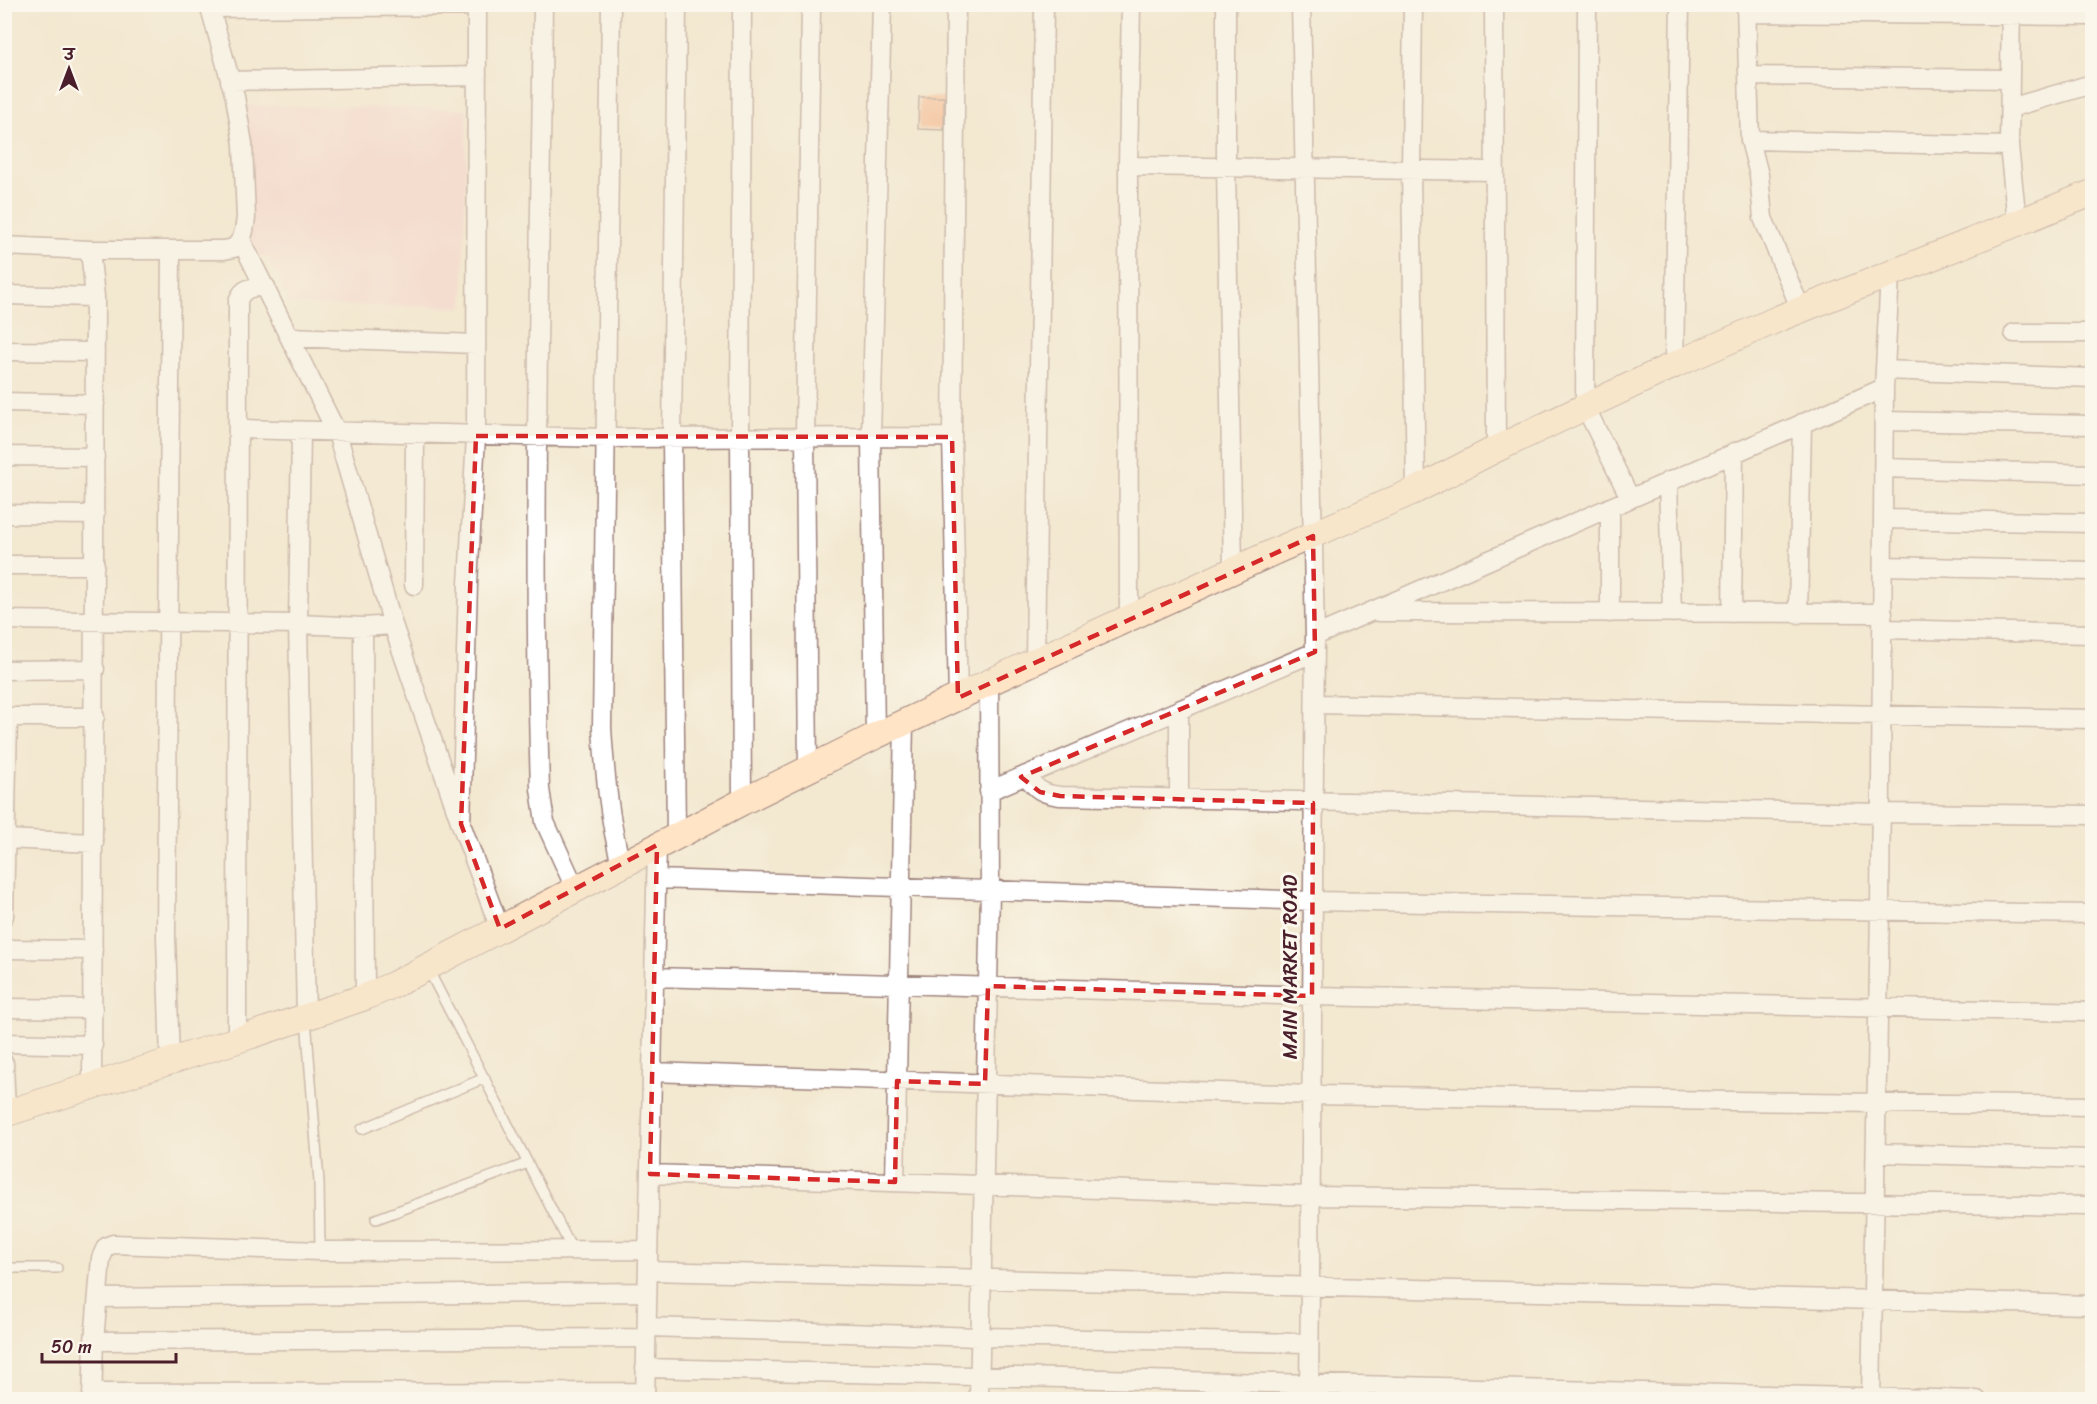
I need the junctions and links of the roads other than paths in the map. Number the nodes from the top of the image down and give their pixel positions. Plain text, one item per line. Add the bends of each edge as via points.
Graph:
1 (543, 4) edge
2 (611, 4) edge
3 (677, 4) edge
4 (742, 4) edge
5 (811, 4) edge
6 (882, 4) edge
7 (956, 4) edge
8 (1044, 4) edge
9 (1131, 4) edge
10 (1226, 4) edge
11 (1301, 4) edge
12 (1413, 4) edge
13 (1494, 4) edge
14 (1587, 4) edge
15 (1680, 4) edge
16 (477, 5) edge
17 (209, 6) edge
18 (1747, 9) edge
19 (2011, 9) edge
20 (2092, 16) edge
21 (477, 76) junction
22 (1748, 76) junction
23 (2010, 79) junction
24 (230, 81) junction
25 (2092, 84) edge
26 (2010, 108) junction
27 (1750, 140) junction
28 (2009, 146) junction
29 (1128, 166) junction
30 (1226, 167) junction
31 (1304, 169) junction
32 (1411, 171) junction
33 (1495, 171) junction
34 (2092, 193) edge
35 (2017, 222) junction
36 (241, 240) junction
37 (4, 246) edge
38 (90, 249) junction
39 (171, 250) junction
40 (1890, 274) junction
41 (266, 287) junction
42 (4, 295) edge
43 (95, 297) junction
44 (1801, 310) junction
45 (2014, 333) dead end
46 (2092, 333) edge
47 (290, 337) junction
48 (476, 344) junction
49 (4, 351) edge
50 (95, 352) junction
51 (1674, 365) junction
52 (2092, 378) edge
53 (1885, 379) junction
54 (4, 402) edge
55 (95, 404) junction
56 (1585, 406) junction
57 (1884, 421) junction
58 (1802, 423) junction
59 (2092, 426) edge
60 (238, 429) junction
61 (301, 432) junction
62 (337, 433) junction
63 (415, 434) junction
64 (476, 436) junction
65 (535, 436) junction
66 (740, 436) junction
67 (805, 437) junction
68 (952, 437) junction
69 (606, 438) junction
70 (672, 438) junction
71 (871, 438) junction
72 (1496, 449) junction
73 (1734, 452) junction
74 (4, 456) edge
75 (95, 457) junction
76 (1884, 468) junction
77 (2092, 474) edge
78 (1668, 481) junction
79 (1416, 490) junction
80 (1630, 498) junction
81 (1610, 507) junction
82 (4, 514) edge
83 (95, 515) junction
84 (1884, 519) junction
85 (2092, 523) edge
86 (1313, 536) junction
87 (4, 565) edge
88 (95, 565) junction
89 (1884, 566) junction
90 (1233, 571) junction
91 (2092, 571) edge
92 (414, 585) dead end
93 (1372, 612) junction
94 (1610, 613) junction
95 (1672, 613) junction
96 (1732, 613) junction
97 (1798, 615) junction
98 (1129, 618) junction
99 (4, 621) edge
100 (1883, 621) junction
101 (95, 622) junction
102 (168, 622) junction
103 (237, 623) junction
104 (298, 624) junction
105 (393, 626) junction
106 (363, 627) junction
107 (2092, 634) edge
108 (1315, 644) junction
109 (1035, 661) junction
110 (95, 669) junction
111 (4, 670) edge
112 (989, 682) junction
113 (958, 698) junction
114 (1314, 704) junction
115 (1179, 710) junction
116 (1880, 715) junction
117 (6, 717) edge
118 (94, 717) junction
119 (2092, 719) edge
120 (904, 722) junction
121 (875, 736) junction
122 (808, 769) junction
123 (1026, 775) junction
124 (989, 791) junction
125 (1179, 799) junction
126 (742, 802) junction
127 (1313, 803) junction
128 (1880, 813) junction
129 (2092, 814) edge
130 (461, 825) junction
131 (5, 839) edge
132 (666, 841) junction
133 (94, 843) junction
134 (621, 864) junction
135 (656, 879) junction
136 (574, 888) junction
137 (901, 888) junction
138 (990, 891) junction
139 (1313, 901) junction
140 (1880, 910) junction
141 (2092, 914) edge
142 (4, 916) edge
143 (500, 929) junction
144 (4, 949) edge
145 (93, 950) junction
146 (428, 969) junction
147 (654, 977) junction
148 (899, 984) junction
149 (988, 986) junction
150 (1312, 996) junction
151 (365, 997) junction
152 (1878, 1006) junction
153 (4, 1008) edge
154 (93, 1009) junction
155 (2092, 1012) edge
156 (306, 1017) junction
157 (237, 1040) junction
158 (4, 1043) edge
159 (93, 1045) junction
160 (170, 1061) junction
161 (4, 1064) edge
162 (652, 1072) junction
163 (485, 1078) junction
164 (897, 1081) junction
165 (986, 1084) junction
166 (92, 1086) junction
167 (1311, 1095) junction
168 (1876, 1104) junction
169 (2092, 1106) edge
170 (5, 1114) edge
171 (362, 1129) dead end
172 (1876, 1153) junction
173 (2092, 1159) edge
174 (528, 1163) junction
175 (650, 1174) junction
176 (895, 1182) junction
177 (983, 1185) junction
178 (1310, 1196) junction
179 (1875, 1202) junction
180 (2092, 1206) edge
181 (376, 1219) dead end
182 (648, 1250) junction
183 (320, 1251) junction
184 (573, 1251) junction
185 (4, 1268) edge
186 (57, 1268) dead end
187 (648, 1271) junction
188 (981, 1280) junction
189 (1310, 1288) junction
190 (647, 1292) junction
191 (98, 1298) junction
192 (1874, 1299) junction
193 (2092, 1305) edge
194 (647, 1332) junction
195 (980, 1337) junction
196 (94, 1341) junction
197 (1309, 1343) junction
198 (645, 1368) junction
199 (979, 1376) junction
200 (1309, 1392) edge
201 (92, 1396) edge
202 (645, 1396) edge
203 (1871, 1398) edge
204 (979, 1400) edge
205 (1977, 1400) edge

1 - 65 street
2 - 69 street
3 - 70 street
4 - 66 street
5 - 67 street
6 - 71 street
7 - 68 street
8 - 109 street
9 - 29 street
10 - 30 street
11 - 31 street, MAIN MARKET ROAD
12 - 32 street
13 - 33 street
14 - 56 street
15 - 51 street
16 - 17 street
16 - 21 street
17 - 24 street
18 - 19 street
18 - 22 street
19 - 20 street
19 - 23 street
21 - 24 street
21 - 48 street
22 - 23 street
22 - 27 street
23 - 26 street
24 - 36 street via 243,144 246,218
25 - 26 street
26 - 28 street
27 - 28 street
27 - 44 street via 1759,175 1763,218
28 - 35 street
29 - 30 street
29 - 98 street
30 - 31 street
30 - 90 street
31 - 32 street
31 - 86 street, MAIN MARKET ROAD
32 - 33 street
32 - 79 street
33 - 72 street
34 - 35 street
35 - 40 street
36 - 39 street via 234,248 224,250
36 - 41 street
37 - 38 street
38 - 39 street
38 - 43 street
39 - 102 street
40 - 44 street
40 - 53 street
41 - 47 street
41 - 60 street via 247,289 238,301
42 - 43 street
43 - 50 street
44 - 51 street
45 - 46 street
47 - 48 street
47 - 62 street
48 - 64 street
49 - 50 street
50 - 55 street
51 - 56 street
52 - 53 street
53 - 57 street
53 - 58 street
54 - 55 street
55 - 75 street
56 - 72 street
56 - 80 street
57 - 59 street
57 - 76 street
58 - 73 street
58 - 97 street
60 - 61 street
60 - 103 street
61 - 62 street
61 - 104 street
62 - 63 street
62 - 105 street
63 - 64 street
63 - 92 street
64 - 65 street
64 - 130 street
65 - 69 street
65 - 136 street via 540,789 545,822
66 - 67 street
66 - 70 street
66 - 126 street
67 - 71 street
67 - 122 street
68 - 71 street
68 - 113 street
69 - 70 street
69 - 134 street via 602,728 605,780
70 - 132 street
71 - 121 street
72 - 79 street
73 - 78 street
73 - 96 street
74 - 75 street
75 - 83 street
76 - 77 street
76 - 84 street
78 - 80 street
78 - 95 street
79 - 86 street
80 - 81 street
81 - 93 street
81 - 94 street
82 - 83 street
83 - 88 street
84 - 85 street
84 - 89 street
86 - 90 street
86 - 108 street, MAIN MARKET ROAD
87 - 88 street
88 - 101 street
89 - 91 street
89 - 100 street
90 - 98 street
93 - 94 street
93 - 108 street
94 - 95 street
95 - 96 street
96 - 97 street
97 - 100 street
98 - 109 street
99 - 101 street
100 - 107 street
100 - 116 street
101 - 102 street
101 - 110 street
102 - 103 street
102 - 160 street via 166,938
103 - 104 street
103 - 157 street
104 - 106 street
104 - 156 street
105 - 106 street
105 - 130 street
106 - 151 street
108 - 114 street, MAIN MARKET ROAD
108 - 115 street
109 - 112 street
110 - 111 street
110 - 118 street
112 - 113 street
112 - 124 street
113 - 120 street
114 - 116 street
114 - 127 street, MAIN MARKET ROAD
115 - 123 street
115 - 125 street
116 - 119 street
116 - 128 street
117 - 118 street
117 - 131 street
118 - 133 street
120 - 121 street
120 - 137 street
121 - 122 street
122 - 126 street
123 - 124 street
123 - 125 street via 1034,787 1047,795
124 - 138 street
125 - 127 street
126 - 132 street
127 - 128 street
127 - 139 street, MAIN MARKET ROAD
128 - 129 street
128 - 140 street
130 - 143 street
131 - 133 street
131 - 142 street
132 - 134 street
132 - 135 street
133 - 145 street
134 - 136 street
135 - 137 street
135 - 147 street
136 - 143 street
137 - 138 street
137 - 148 street
138 - 139 street
138 - 149 street
139 - 140 street
139 - 150 street, MAIN MARKET ROAD
140 - 141 street
140 - 152 street
143 - 146 street
144 - 145 street
145 - 154 street
146 - 151 street
146 - 163 lane
147 - 148 street
147 - 162 street
148 - 149 street
148 - 164 street
149 - 150 street
149 - 165 street
150 - 152 street
150 - 167 street, MAIN MARKET ROAD
151 - 156 street
152 - 155 street
152 - 168 street
153 - 154 street
154 - 159 street
156 - 157 street
156 - 183 lane via 319,1182
157 - 160 street
158 - 159 street
159 - 166 street
160 - 166 street
161 - 170 street
162 - 164 street
162 - 175 street
163 - 171 lane
163 - 174 lane
164 - 165 street
164 - 176 street
165 - 167 street
165 - 177 street
166 - 170 street
167 - 168 street
167 - 178 street, MAIN MARKET ROAD
168 - 169 street
168 - 172 street
172 - 173 street
172 - 179 street
174 - 181 lane
174 - 184 lane
175 - 176 street
175 - 182 street
176 - 177 street
177 - 178 street
177 - 188 street
178 - 179 street
178 - 189 street, MAIN MARKET ROAD
179 - 180 street
179 - 192 street
182 - 184 street
182 - 187 street
183 - 184 street
183 - 191 street via 112,1244 106,1246 101,1258
185 - 186 lane
187 - 188 street
187 - 190 street
188 - 189 street
188 - 195 street
189 - 192 street
189 - 197 street, MAIN MARKET ROAD
190 - 191 street
190 - 194 street
191 - 196 street
192 - 193 street
192 - 203 street
194 - 195 street
194 - 196 street
194 - 198 street
195 - 197 street
195 - 199 street
196 - 201 street
197 - 200 street, MAIN MARKET ROAD
198 - 199 street
198 - 202 street
199 - 200 street
199 - 204 street
200 - 203 street
201 - 202 street
203 - 205 street

